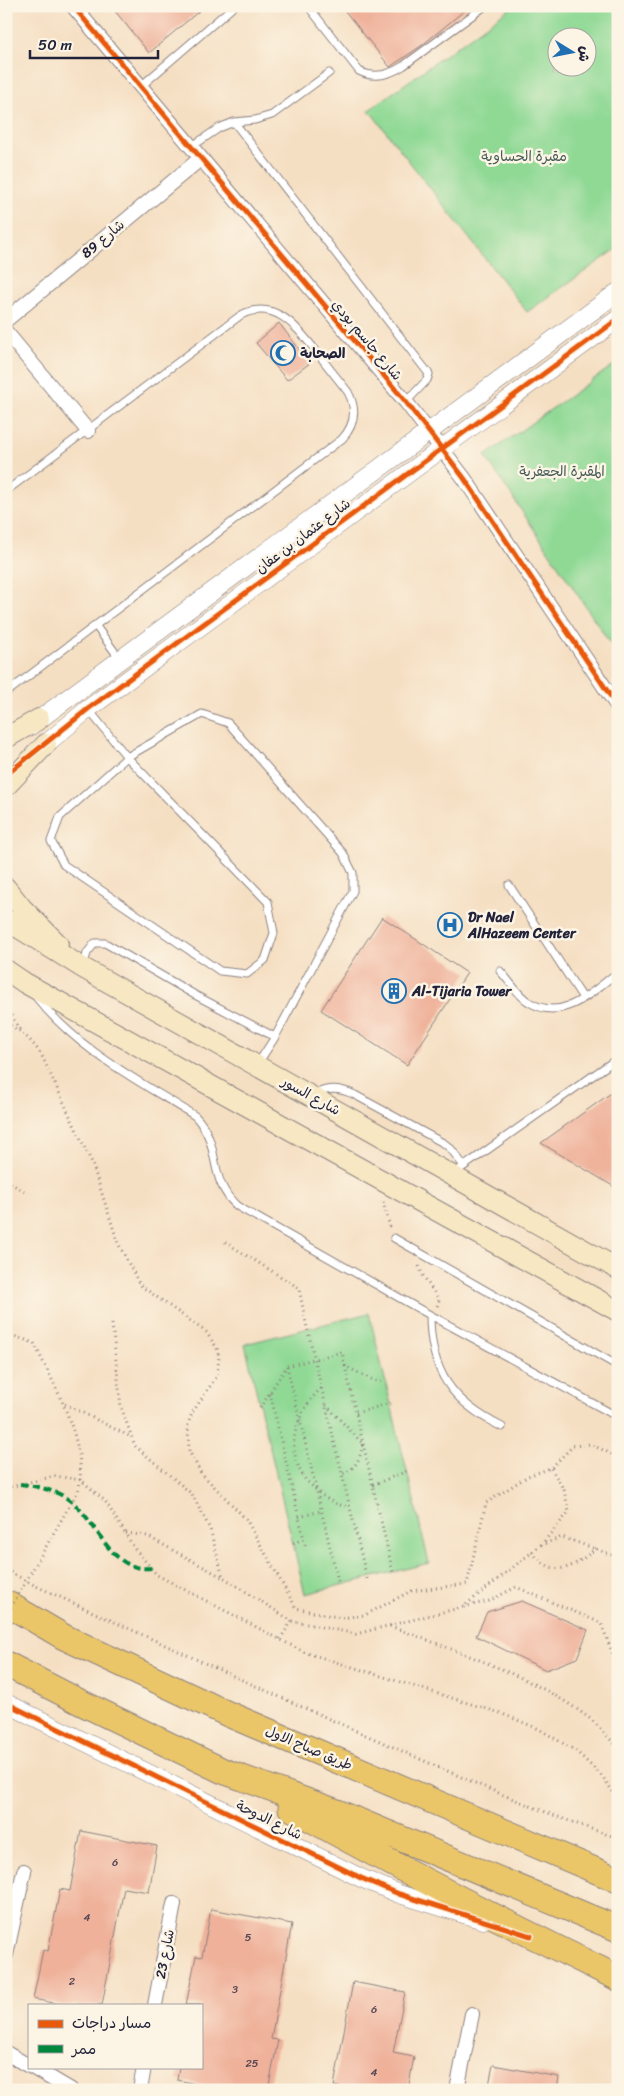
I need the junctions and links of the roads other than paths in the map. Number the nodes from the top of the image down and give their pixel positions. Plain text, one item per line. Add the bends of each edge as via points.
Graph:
1 (73, 6) edge
2 (234, 6) edge
3 (308, 6) edge
4 (485, 6) edge
5 (329, 73) dead end
6 (140, 87) junction
7 (234, 122) junction
8 (191, 147) junction
9 (200, 159) junction
10 (618, 292) edge
11 (618, 319) edge
12 (6, 320) edge
13 (6, 332) edge
14 (406, 402) junction
15 (88, 431) junction
16 (428, 431) junction
17 (440, 448) junction
18 (6, 491) edge
19 (95, 625) junction
20 (121, 659) junction
21 (6, 693) edge
22 (618, 707) edge
23 (88, 709) junction
24 (39, 719) junction
25 (6, 738) edge
26 (6, 743) edge
27 (46, 744) junction
28 (127, 757) junction
29 (6, 775) edge
30 (6, 786) edge
31 (509, 885) dead end
32 (6, 888) edge
33 (6, 920) edge
34 (83, 968) junction
35 (6, 970) edge
36 (500, 971) dead end
37 (618, 972) edge
38 (25, 983) junction
39 (584, 998) junction
40 (275, 1037) junction
41 (618, 1058) edge
42 (257, 1065) junction
43 (458, 1170) junction
44 (394, 1238) road end
45 (618, 1269) edge
46 (618, 1311) edge
47 (432, 1316) junction
48 (618, 1366) edge
49 (618, 1417) edge
50 (502, 1427) dead end
51 (6, 1604) edge
52 (6, 1664) edge
53 (6, 1703) edge
54 (223, 1771) junction
55 (563, 1857) junction
56 (618, 1870) edge
57 (24, 1871) dead end
58 (618, 1880) edge
59 (174, 1904) dead end
60 (618, 1929) edge
61 (531, 1936) junction
62 (6, 1955) edge
63 (618, 1978) edge
64 (155, 2004) edge
65 (472, 2014) dead end
66 (6, 2053) edge
67 (28, 2065) edge
68 (34, 2068) edge
69 (144, 2068) edge
70 (72, 2090) edge
71 (140, 2090) edge
72 (457, 2090) edge

1 - 6 street, شارع جاسم بودي
2 - 6 lane
3 - 4 lane via 359,71 379,76 403,66
5 - 7 lane via 272,115
6 - 8 street, شارع جاسم بودي
7 - 8 lane
7 - 14 lane via 429,374
8 - 9 street, شارع جاسم بودي
9 - 12 street, شارع 89
9 - 14 street, شارع جاسم بودي
10 - 16 street, شارع عثمان بن عفان
11 - 17 street, شارع عثمان بن عفان
13 - 15 street
14 - 16 street, شارع جاسم بودي
15 - 18 lane
15 - 19 lane via 241,315 256,310 273,312 294,324 348,392 354,411 351,428 342,439
16 - 17 street, شارع جاسم بودي
16 - 20 street, شارع عثمان بن عفان
17 - 22 street, شارع جاسم بودي via 464,478
17 - 23 street, شارع عثمان بن عفان
19 - 20 lane
19 - 21 lane
20 - 24 street, شارع عثمان بن عفان
23 - 27 street, شارع عثمان بن عفان
23 - 28 lane
24 - 25 main road
24 - 26 street, شارع عثمان بن عفان
27 - 29 street, شارع عثمان بن عفان
27 - 30 main road
28 - 28 lane via 268,902 274,933 265,960 247,974 220,971 64,865 51,841 60,816
28 - 40 lane via 202,714 228,723 343,853 353,873 353,891
31 - 39 lane
32 - 34 main road
33 - 34 main road, شارع السور
34 - 40 lane via 86,953 95,943 105,943
34 - 42 main road, شارع السور
35 - 38 main road
36 - 39 lane via 528,1002 545,1009 573,1006
37 - 39 lane
38 - 46 main road
38 - 47 lane via 52,1016 88,1049 202,1123 211,1140 219,1182 226,1196 237,1206
40 - 42 lane
41 - 43 lane
42 - 43 main road, شارع السور
43 - 45 main road, شارع السور
44 - 48 lane
47 - 49 lane
47 - 50 lane via 430,1336 442,1375 467,1406
51 - 55 highway, طريق صباح الاول via 64,1637 228,1714
52 - 54 highway
53 - 61 street, شارع الدوحة via 361,1878 400,1894
54 - 60 highway via 337,1812
54 - 61 highway via 352,1843
55 - 56 highway
55 - 58 highway, طريق صباح الاول
57 - 62 street
59 - 64 street, شارع 23
61 - 63 highway
65 - 72 street
66 - 67 street
68 - 70 street
69 - 71 street

